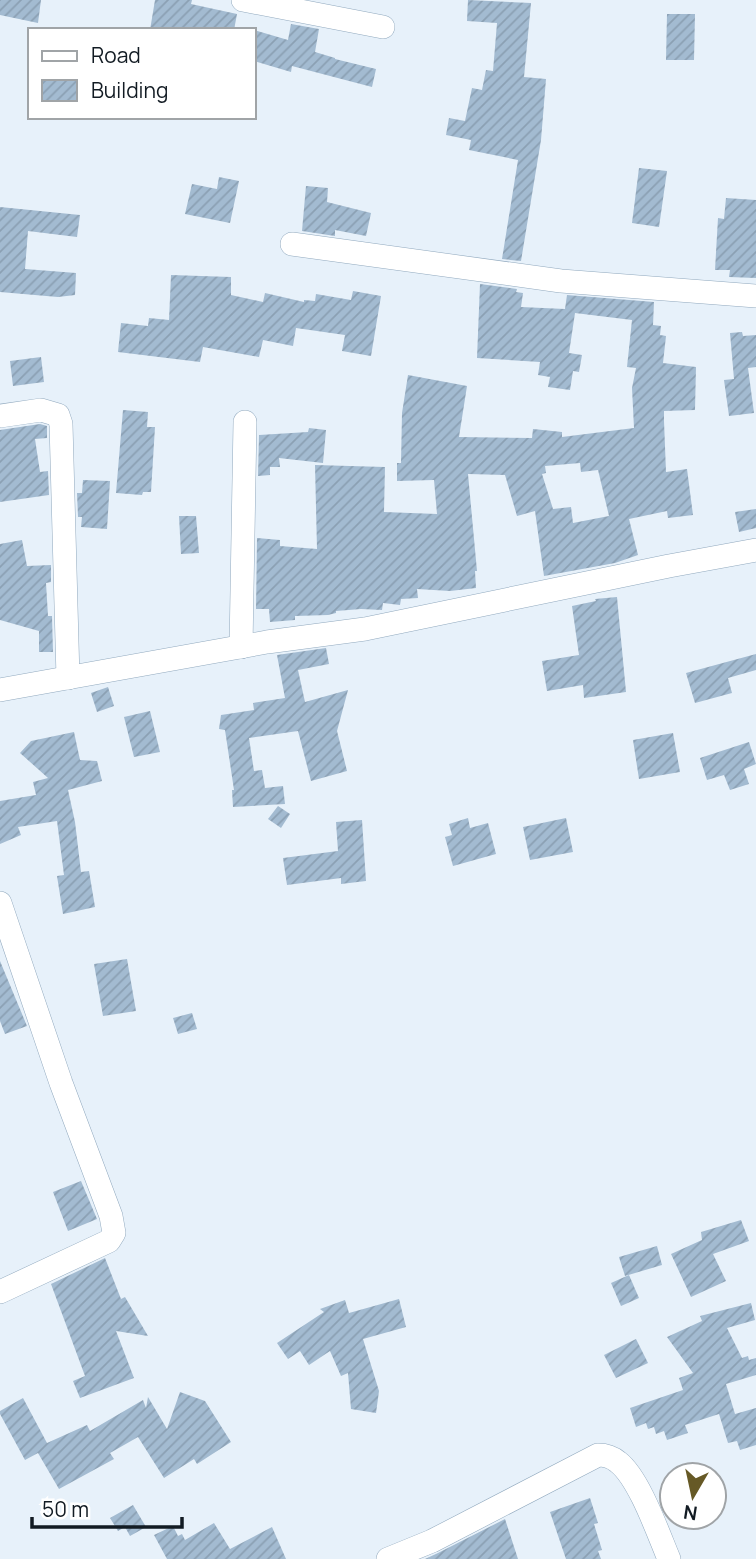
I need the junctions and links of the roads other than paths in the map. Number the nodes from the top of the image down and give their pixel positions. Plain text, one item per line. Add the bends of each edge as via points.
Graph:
1 (243, 0) edge
2 (383, 27) dead end
3 (292, 244) dead end
4 (756, 296) edge
5 (0, 416) edge
6 (245, 422) dead end
7 (756, 550) edge
8 (241, 647) junction
9 (68, 678) junction
10 (0, 690) edge
11 (0, 903) edge
12 (0, 1292) edge
13 (388, 1559) edge
14 (669, 1559) edge

1 - 2 street
3 - 4 street via 561,281
5 - 9 street via 41,410 58,415 61,424
6 - 8 street
7 - 8 street via 365,629
8 - 9 street
9 - 10 street
11 - 12 street via 114,1233 109,1241
13 - 14 street via 598,1455 607,1455 625,1468

